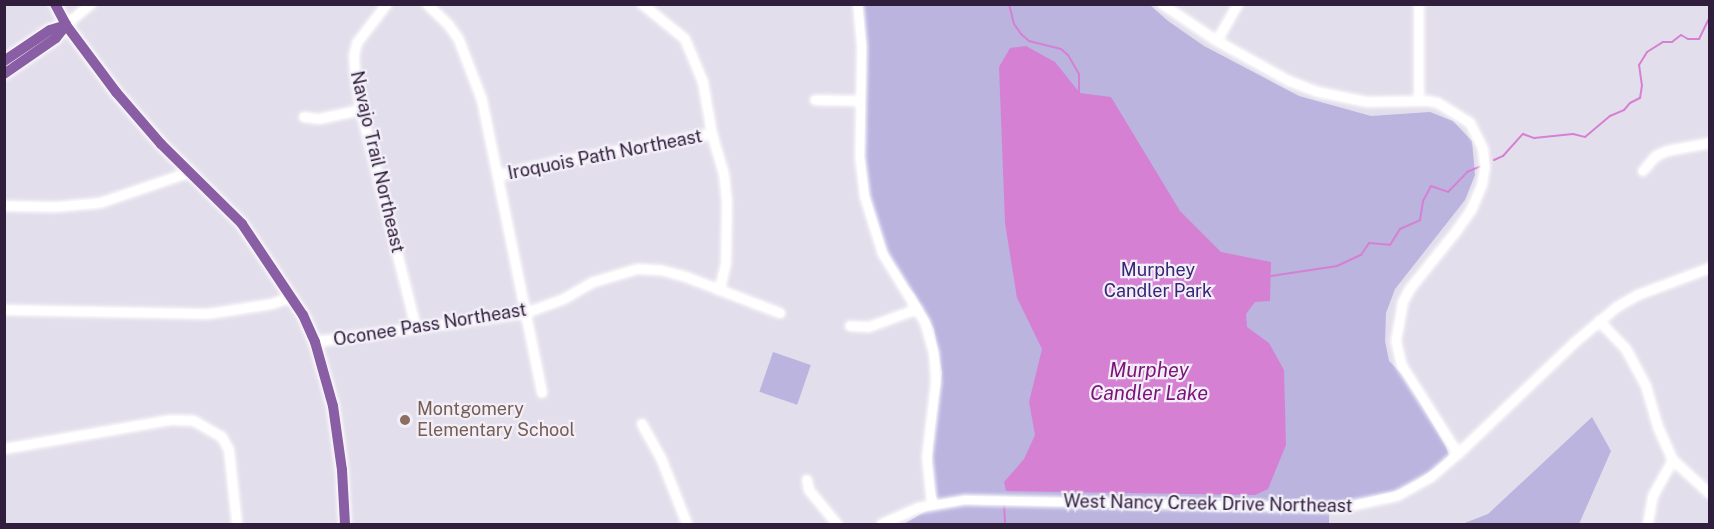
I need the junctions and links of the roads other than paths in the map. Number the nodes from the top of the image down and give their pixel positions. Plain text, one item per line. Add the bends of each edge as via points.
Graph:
1 (56, 4) edge
2 (91, 4) edge
3 (387, 4) edge
4 (428, 4) edge
5 (642, 4) edge
6 (858, 4) edge
7 (1162, 4) edge
8 (1238, 4) edge
9 (1419, 4) edge
10 (66, 25) junction
11 (1216, 41) junction
12 (4, 61) edge
13 (4, 74) edge
14 (1419, 99) junction
15 (815, 100) dead end
16 (860, 101) junction
17 (361, 110) junction
18 (304, 117) dead end
19 (712, 134) junction
20 (1710, 143) edge
21 (1643, 171) dead end
22 (191, 172) junction
23 (498, 176) junction
24 (4, 207) edge
25 (1710, 268) edge
26 (720, 290) junction
27 (292, 297) junction
28 (918, 309) junction
29 (4, 310) edge
30 (526, 313) junction
31 (780, 313) dead end
32 (1599, 321) junction
33 (850, 326) dead end
34 (416, 328) junction
35 (315, 342) junction
36 (542, 393) dead end
37 (642, 424) dead end
38 (4, 449) edge
39 (1458, 454) junction
40 (1673, 460) junction
41 (807, 480) dead end
42 (1710, 494) edge
43 (932, 504) junction
44 (237, 525) edge
45 (345, 525) edge
46 (687, 525) edge
47 (837, 525) edge
48 (882, 525) edge
49 (1647, 525) edge

1 - 10 main road
2 - 10 street
3 - 17 street, Navajo Trail Northeast via 357,43 354,56
4 - 23 street via 448,24 467,59 482,100
5 - 19 street via 686,39 703,82
6 - 16 street via 862,48
7 - 11 street
8 - 11 street
9 - 14 street
10 - 12 main road via 50,30
10 - 13 main road via 56,38
10 - 22 main road via 123,101
11 - 14 street via 1289,81 1318,92 1367,102
14 - 39 street via 1438,103 1470,123 1483,149 1485,166 1472,208 1403,302 1396,341 1402,366
15 - 16 street
16 - 28 street via 861,174 871,221 883,254
17 - 18 street via 319,119
17 - 34 street, Navajo Trail Northeast
19 - 23 street, Iroquois Path Northeast
19 - 26 street via 724,174 727,203 726,262
20 - 21 street via 1667,151 1656,156
22 - 24 street via 100,203
22 - 27 main road via 242,225
23 - 30 street
25 - 32 street, West Nancy Creek Drive Northeast via 1638,295
26 - 30 street, Oconee Pass Northeast via 660,270 638,269 594,282 564,299
26 - 31 street, Oconee Pass Northeast
27 - 29 street via 208,314
27 - 35 main road
28 - 33 street via 869,327
28 - 43 street via 932,342 936,373 927,457
30 - 34 street, Oconee Pass Northeast
30 - 36 street
32 - 39 street, West Nancy Creek Drive Northeast
32 - 40 street via 1626,349 1646,386
34 - 35 street, Oconee Pass Northeast
35 - 45 main road via 333,406
37 - 46 street via 661,458
38 - 44 street via 170,420 194,421 222,437 230,450
39 - 43 street, West Nancy Creek Drive Northeast via 1413,489 1340,508 1013,500
40 - 42 street
40 - 49 street via 1653,496
41 - 47 street via 809,490
43 - 48 street, West Nancy Creek Drive Northeast

